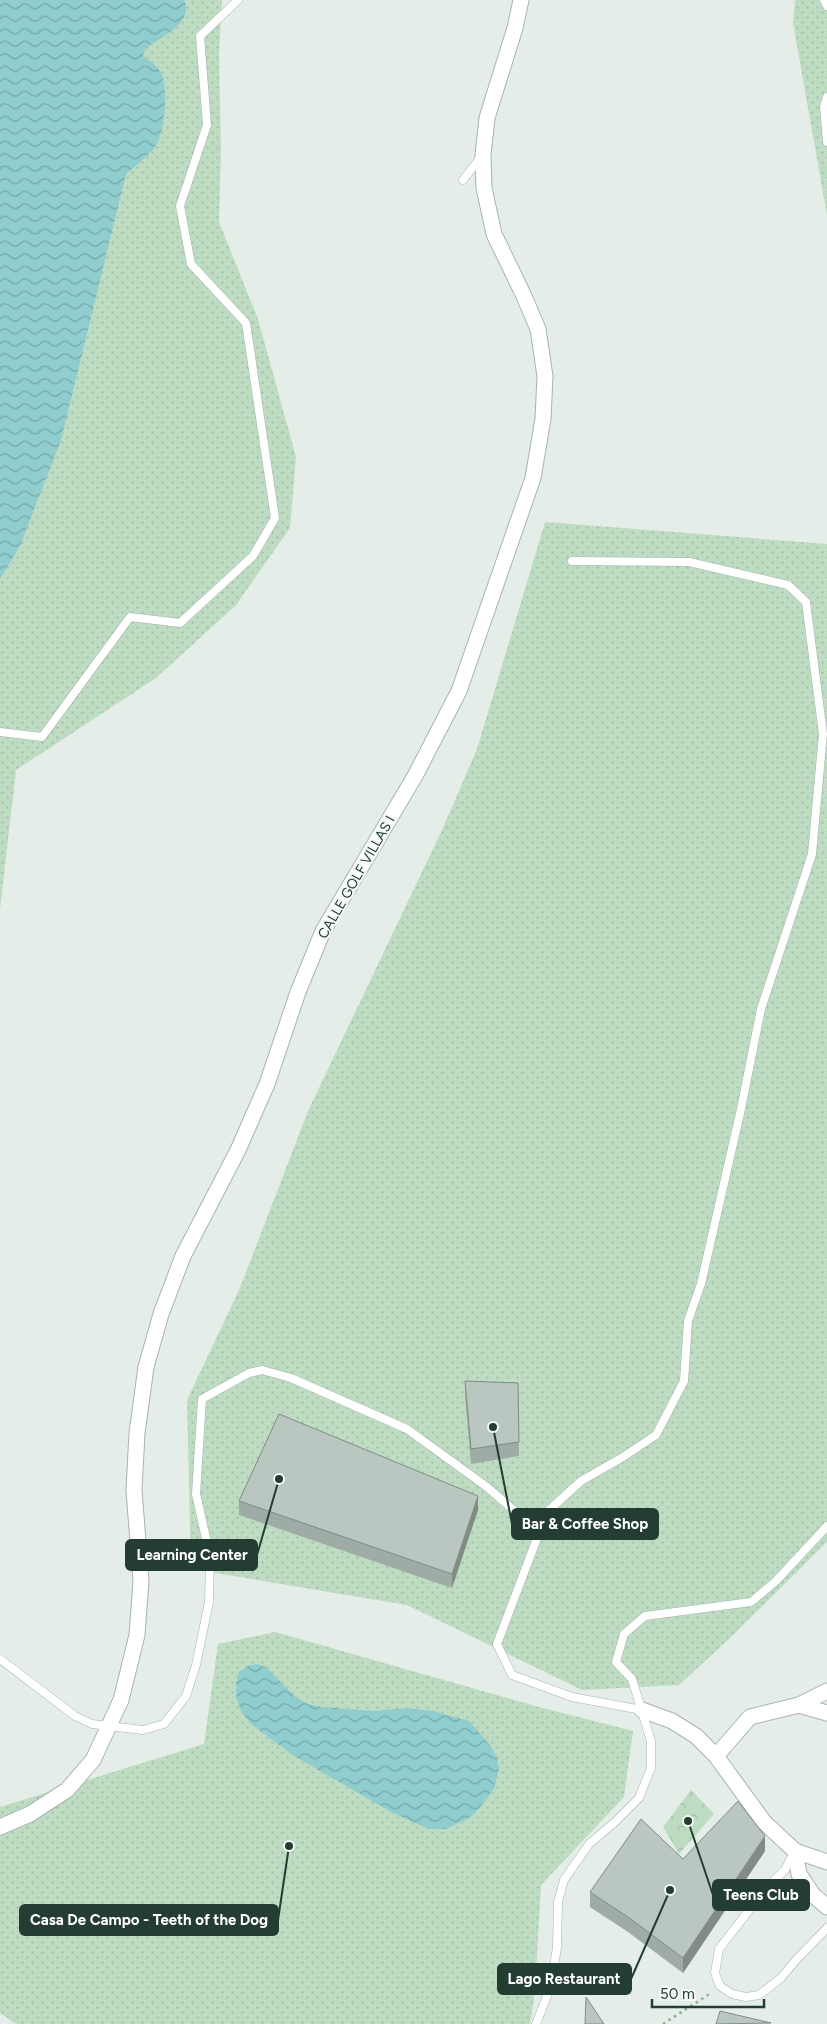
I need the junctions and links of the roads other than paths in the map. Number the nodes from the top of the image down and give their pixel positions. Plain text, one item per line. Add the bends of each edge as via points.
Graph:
1 (238, 0) edge
2 (521, 0) edge
3 (824, 0) edge
4 (827, 6) edge
5 (827, 97) edge
6 (827, 142) edge
7 (483, 156) junction
8 (463, 180) dead end
9 (572, 561) dead end
10 (0, 732) edge
11 (827, 1526) edge
12 (539, 1532) junction
13 (0, 1659) edge
14 (827, 1691) edge
15 (799, 1705) junction
16 (642, 1710) junction
17 (827, 1713) edge
18 (109, 1726) junction
19 (716, 1756) junction
20 (0, 1827) edge
21 (795, 1851) junction
22 (827, 1862) edge
23 (827, 1907) edge
24 (827, 1928) edge
25 (536, 2024) edge

1 - 10 lane via 200,36 207,125 180,206 191,264 246,322 275,518 253,556 180,623 130,618 42,737
2 - 7 street, CALLE GOLF VILLAS I via 487,118
3 - 4 lane
5 - 6 lane via 824,107
7 - 8 lane
7 - 18 street, CALLE GOLF VILLAS I via 484,188 494,234 538,329 545,376 543,418 533,478 459,691 415,776 323,931 298,992 267,1084 238,1150 183,1256 161,1314 146,1366 137,1433 134,1490 141,1582 138,1635 121,1700
9 - 12 lane via 688,562 788,585 806,602 823,734 812,854 761,1009 703,1274 688,1321 684,1381 656,1435 581,1481 546,1512
11 - 16 lane via 776,1581 751,1602 645,1616 624,1634 616,1662 632,1679
12 - 16 lane via 497,1644 512,1675 572,1696
12 - 18 lane via 487,1487 406,1428 291,1378 262,1370 249,1372 202,1399 196,1494 210,1556 209,1602 186,1696 164,1724 143,1730
13 - 18 lane via 75,1716 92,1724
14 - 15 street
15 - 17 street
15 - 19 street via 750,1716
16 - 19 street via 672,1721 696,1736
16 - 25 lane via 651,1741 651,1768 639,1798 590,1844 564,1880 558,1902 551,1986
18 - 20 street, CALLE GOLF VILLAS I via 93,1760 67,1790 30,1814
19 - 21 street via 764,1822
21 - 22 street
21 - 23 street via 799,1874 813,1896
21 - 24 lane via 785,1870 767,1887 719,1949 714,1973 720,1986 732,1994 760,1995 781,1978

